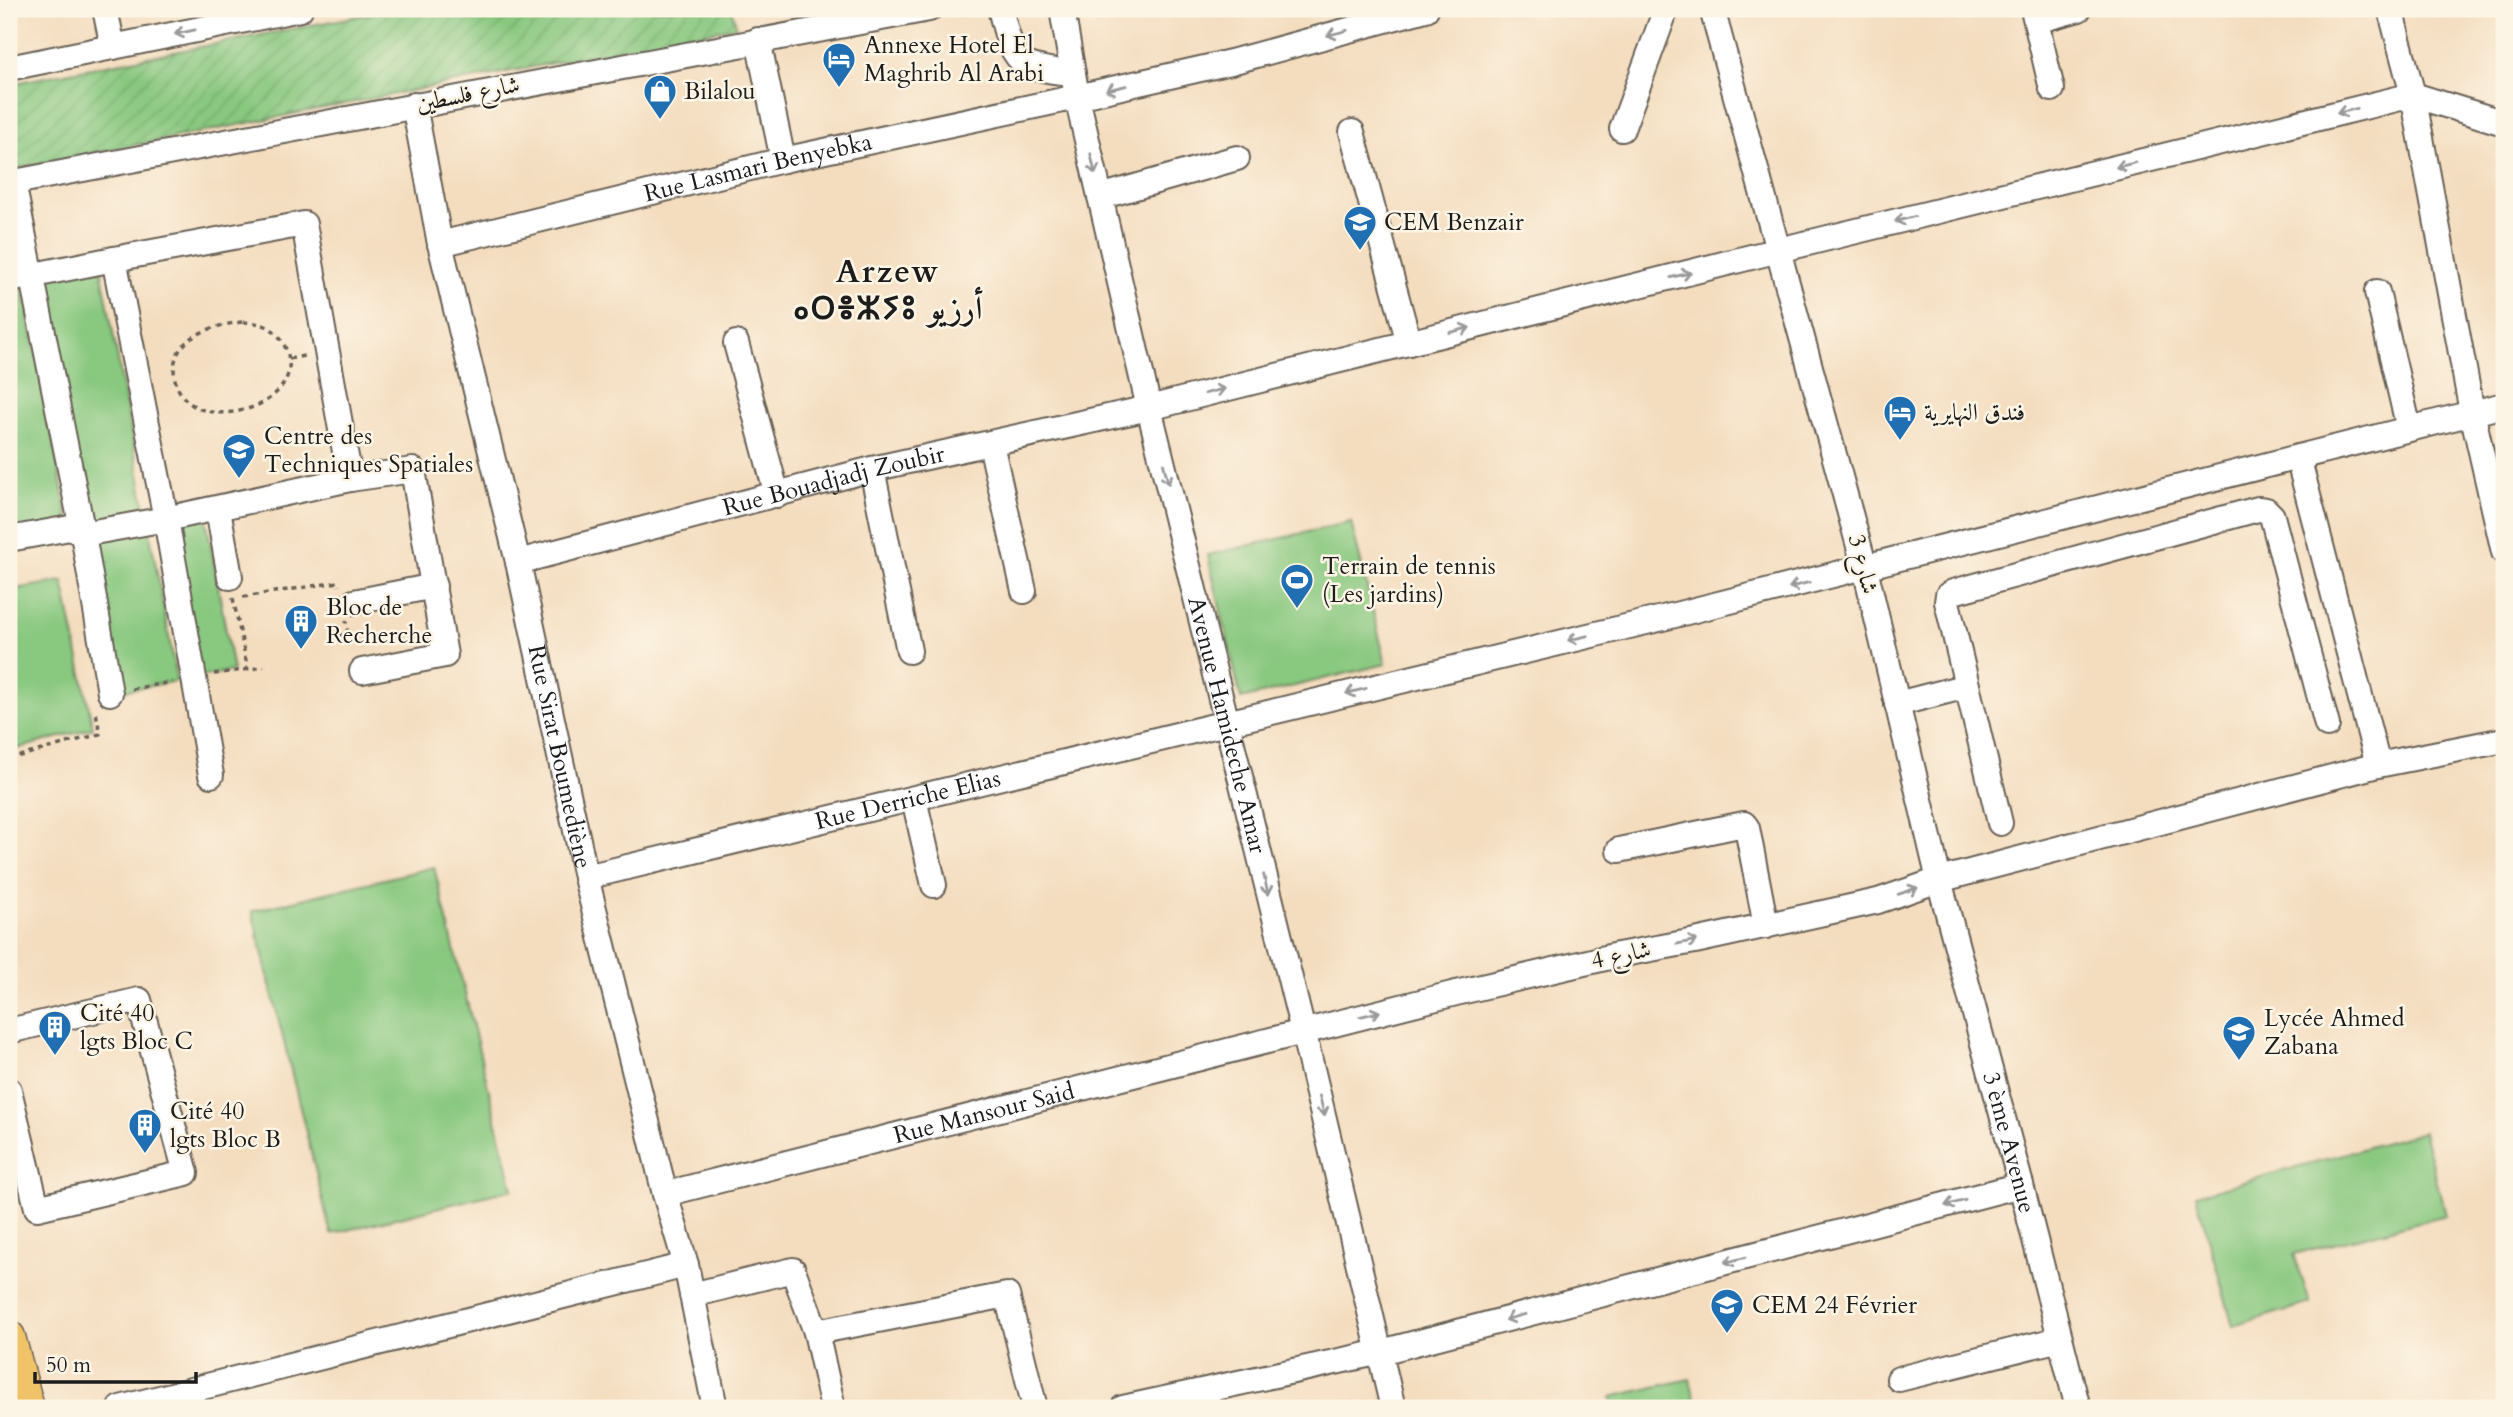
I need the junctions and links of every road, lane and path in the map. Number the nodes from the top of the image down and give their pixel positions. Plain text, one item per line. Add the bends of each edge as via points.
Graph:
1 (105, 9) edge
2 (300, 9) edge
3 (929, 9) edge
4 (1000, 9) edge
5 (1062, 9) edge
6 (1426, 9) edge
7 (1666, 9) edge
8 (1712, 9) edge
9 (2079, 9) edge
10 (2390, 9) edge
11 (2034, 15) edge
12 (758, 40) junction
13 (113, 47) junction
14 (9, 68) edge
15 (1075, 85) junction
16 (2052, 89) dead end
17 (2413, 95) junction
18 (414, 105) junction
19 (2504, 123) edge
20 (1622, 129) dead end
21 (1352, 132) dead end
22 (1237, 159) dead end
23 (783, 160) junction
24 (11, 182) edge
25 (1100, 197) junction
26 (440, 244) junction
27 (1779, 250) junction
28 (114, 259) junction
29 (19, 277) edge
30 (2377, 292) dead end
31 (736, 343) dead end
32 (1409, 343) junction
33 (184, 345) joint
34 (2504, 405) edge
35 (1149, 408) junction
36 (2472, 412) junction
37 (2409, 429) junction
38 (991, 444) junction
39 (2298, 457) junction
40 (872, 469) junction
41 (350, 479) junction
42 (777, 495) junction
43 (218, 509) junction
44 (166, 519) junction
45 (83, 534) junction
46 (9, 539) edge
47 (2504, 552) edge
48 (518, 562) junction
49 (1865, 568) junction
50 (434, 586) junction
51 (231, 588) junction
52 (1024, 592) dead end
53 (347, 606) junction
54 (338, 636) dead end
55 (909, 651) dead end
56 (248, 670) dead end
57 (362, 671) dead end
58 (1967, 686) junction
59 (110, 693) dead end
60 (1897, 704) junction
61 (1227, 723) junction
62 (2327, 725) dead end
63 (2504, 740) edge
64 (2378, 765) junction
65 (211, 775) dead end
66 (914, 799) junction
67 (2000, 823) dead end
68 (1619, 850) dead end
69 (586, 877) junction
70 (1939, 880) junction
71 (934, 885) dead end
72 (1766, 926) junction
73 (9, 1031) edge
74 (1303, 1031) junction
75 (9, 1090) edge
76 (18, 1165) edge
77 (2021, 1185) junction
78 (665, 1194) junction
79 (687, 1265) junction
80 (692, 1295) junction
81 (816, 1332) junction
82 (9, 1337) edge
83 (2060, 1339) junction
84 (1381, 1352) junction
85 (1899, 1379) dead end
86 (27, 1408) edge
87 (120, 1408) edge
88 (715, 1408) edge
89 (833, 1408) edge
90 (1035, 1408) edge
91 (1130, 1408) edge
92 (1393, 1408) edge
93 (2078, 1408) edge

1 - 13 street
2 -> 13 street
3 - 12 street, شارع فلسطين
4 - 15 street via 1018,58
5 - 15 street, Avenue Hamideche Amar
6 -> 15 street, Rue Lasmari Benyebka via 1231,62
7 - 20 street
8 - 27 street, شارع 3
9 - 11 street
10 - 17 street
11 - 16 street
12 - 18 street, شارع فلسطين
12 - 23 street
13 - 14 street
15 - 23 street, Rue Lasmari Benyebka
15 -> 25 street, Avenue Hamideche Amar
17 - 19 street
17 -> 27 street, Rue Bouadjadj Zoubir
17 - 36 street
18 - 24 street, شارع فلسطين
18 - 26 street, Rue Sirat Boumediène
21 - 32 street
22 - 25 street
23 - 26 street, Rue Lasmari Benyebka
24 - 29 street
25 - 35 street, Avenue Hamideche Amar
26 - 48 street, Rue Sirat Boumediène
32 -> 27 street, Rue Bouadjadj Zoubir
27 - 49 street, شارع 3
28 - 29 street
28 - 41 street via 304,224
28 - 44 street
29 - 45 street
30 - 37 street
31 - 42 street
35 -> 32 street, Rue Bouadjadj Zoubir
33 - 33 path via 177,353 175,380 197,407 223,412 251,408 285,384 289,367 285,344 265,325 223,325 203,331
34 - 36 street, Rue Derriche Elias
35 - 38 street, Rue Bouadjadj Zoubir
35 -> 61 street, Avenue Hamideche Amar
36 - 37 street, Rue Derriche Elias
36 - 47 street
37 - 39 street, Rue Derriche Elias
38 - 40 street, Rue Bouadjadj Zoubir
38 - 52 street
39 - 49 street, Rue Derriche Elias
39 - 64 street
40 - 42 street, Rue Bouadjadj Zoubir
40 - 55 street
41 - 43 street
41 - 50 street via 413,470
42 - 48 street, Rue Bouadjadj Zoubir
43 - 44 street
43 - 51 street
44 - 45 street
44 - 65 street
45 - 46 street via 70,528
45 - 59 street
48 - 69 street, Rue Sirat Boumediène
49 - 60 street, شارع 3
49 -> 61 street, Rue Derriche Elias
50 - 53 street
50 - 57 street via 445,655
51 - 53 path via 338,582
51 - 56 path
53 - 54 path via 348,633
58 - 60 street
58 - 62 street via 1948,595 2258,509 2272,516
58 - 67 street
60 - 70 street, شارع 3
61 - 66 street, Rue Derriche Elias
61 -> 74 street, Avenue Hamideche Amar
63 - 64 street, شارع 4
64 - 70 street, شارع 4
66 - 69 street, Rue Derriche Elias
66 - 71 street
68 - 72 street via 1744,824
69 - 78 street, Rue Sirat Boumediène
72 -> 70 street, شارع 4 via 1878,901
70 - 77 street, 3 ème Avenue
74 -> 72 street, شارع 4 via 1594,960
73 - 76 street via 139,1000 186,1173 37,1208
74 - 78 street, Rue Mansour Said
74 -> 84 street, Avenue Hamideche Amar
75 - 76 street
77 - 83 street, 3 ème Avenue
77 -> 84 street
78 - 79 street, Rue Sirat Boumediène
79 - 80 street, Rue Sirat Boumediène
79 - 87 street
80 - 81 street via 793,1270
80 - 88 street, Rue Sirat Boumediène
81 - 89 street
81 - 90 street via 1007,1294
82 - 86 main road
83 - 85 street
83 - 93 street, 3 ème Avenue
84 - 91 street
84 - 92 street, Avenue Hamideche Amar

